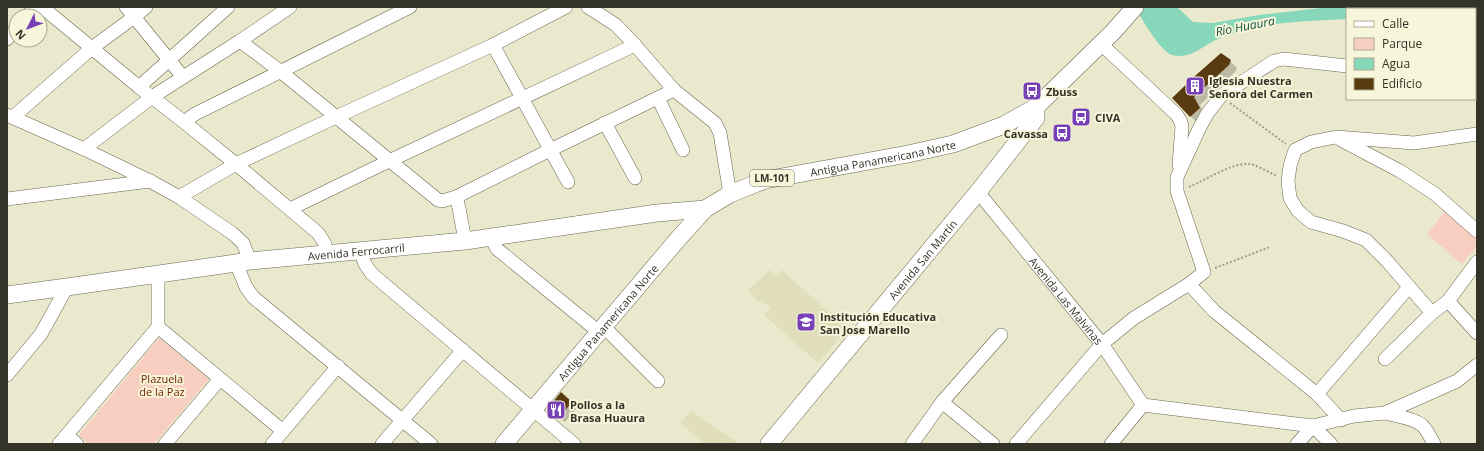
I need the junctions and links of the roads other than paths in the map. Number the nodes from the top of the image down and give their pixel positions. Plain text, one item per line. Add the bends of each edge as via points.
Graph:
1 (42, 7) edge
2 (126, 7) edge
3 (146, 7) edge
4 (228, 7) edge
5 (290, 7) edge
6 (410, 7) edge
7 (566, 7) edge
8 (588, 7) edge
9 (1135, 7) edge
10 (134, 17) junction
11 (240, 41) junction
12 (1101, 44) junction
13 (493, 45) junction
14 (635, 45) junction
15 (92, 48) junction
16 (168, 60) junction
17 (1346, 66) edge
18 (280, 71) junction
19 (183, 77) junction
20 (139, 87) junction
21 (674, 90) junction
22 (152, 97) junction
23 (523, 98) junction
24 (658, 98) junction
25 (1036, 107) junction
26 (10, 116) edge
27 (336, 117) junction
28 (184, 122) junction
29 (605, 123) junction
30 (1477, 134) edge
31 (1336, 137) junction
32 (84, 149) junction
33 (550, 150) junction
34 (683, 150) dead end
35 (389, 161) junction
36 (236, 164) junction
37 (1178, 177) junction
38 (635, 178) dead end
39 (150, 180) junction
40 (568, 182) dead end
41 (978, 192) junction
42 (730, 194) junction
43 (179, 197) junction
44 (456, 197) junction
45 (7, 199) edge
46 (290, 209) junction
47 (705, 210) junction
48 (1477, 230) edge
49 (491, 238) junction
50 (465, 241) junction
51 (360, 251) junction
52 (327, 254) junction
53 (243, 262) junction
54 (1477, 262) edge
55 (158, 273) junction
56 (1189, 284) junction
57 (67, 287) junction
58 (1409, 287) junction
59 (7, 295) edge
60 (1448, 302) junction
61 (1432, 313) junction
62 (158, 327) junction
63 (602, 329) junction
64 (1477, 334) edge
65 (1002, 335) dead end
66 (1102, 344) junction
67 (463, 350) junction
68 (1384, 359) dead end
69 (1477, 365) edge
70 (338, 366) junction
71 (7, 375) edge
72 (220, 379) junction
73 (658, 381) dead end
74 (1317, 394) junction
75 (942, 402) junction
76 (1143, 405) junction
77 (534, 410) junction
78 (1385, 413) junction
79 (403, 420) junction
80 (1341, 420) junction
81 (1313, 426) junction
82 (283, 430) junction
83 (63, 439) edge
84 (77, 444) edge
85 (165, 444) edge
86 (272, 444) edge
87 (382, 444) edge
88 (431, 444) edge
89 (504, 444) edge
90 (574, 444) edge
91 (769, 444) edge
92 (912, 444) edge
93 (993, 444) edge
94 (1016, 444) edge
95 (1111, 444) edge
96 (1297, 444) edge
97 (1331, 444) edge
98 (1434, 444) edge

1 - 15 street
2 - 10 street
3 - 10 street
4 - 16 street
5 - 11 street
6 - 18 street
7 - 13 street
8 - 14 street via 616,25
9 - 12 main road, Antigua Panamericana Norte / LM-101
10 - 15 street
10 - 16 street
11 - 18 street
11 - 19 street
12 - 25 main road, Antigua Panamericana Norte / LM-101
12 - 37 street via 1180,120 1182,126
13 - 23 street
13 - 27 street
14 - 21 street
14 - 23 street
15 - 20 street
15 - 26 street
16 - 19 street
16 - 20 street
17 - 37 street via 1284,59 1274,61 1221,96 1199,129
18 - 27 street
18 - 28 street
19 - 22 street
20 - 22 street
21 - 24 street
21 - 42 street via 718,128
22 - 28 street
22 - 32 street
23 - 33 street
23 - 35 street
24 - 29 street
24 - 34 street
25 - 41 main road, Avenida San Martín / LM-101 via 1036,118
25 - 42 main road, Antigua Panamericana Norte / LM-101 via 1004,124 953,144 765,180
26 - 32 street
27 - 35 street
27 - 36 street
28 - 36 street
29 - 33 street
29 - 38 street
30 - 31 street via 1414,143
31 - 48 street via 1406,175 1434,194
31 - 58 street via 1312,142 1295,150 1288,181 1290,198 1298,211 1311,222 1343,231 1372,244
32 - 39 street
33 - 40 street
33 - 44 street
35 - 44 street via 438,200
35 - 46 street
36 - 43 street
36 - 46 street
37 - 56 street via 1177,191 1204,272
39 - 43 street
39 - 45 street
41 - 66 street, Avenida Las Malvinas
41 - 91 main road, Avenida San Martín / LM-101
42 - 47 main road, Antigua Panamericana Norte / LM-101
43 - 53 street via 243,243
44 - 50 street
46 - 52 street via 318,233 325,244
47 - 49 main road, Avenida Ferrocarril via 657,213
47 - 63 main road, Antigua Panamericana Norte / LM-101
49 - 50 main road, Avenida Ferrocarril
49 - 63 street via 497,249
50 - 51 main road, Avenida Ferrocarril
51 - 52 main road, Avenida Ferrocarril
51 - 67 street via 372,274
52 - 53 main road, Avenida Ferrocarril
53 - 55 main road, Avenida Ferrocarril
53 - 70 street via 246,287 253,297
54 - 60 street
55 - 57 main road, Avenida Ferrocarril
55 - 62 street
56 - 66 street via 1134,318
56 - 74 street via 1214,311
57 - 59 main road, Avenida Ferrocarril
57 - 71 street via 41,334
58 - 61 street
58 - 74 street
60 - 61 street
60 - 64 street
61 - 68 street
62 - 72 street
62 - 83 street
63 - 73 street
63 - 77 main road, Antigua Panamericana Norte / LM-101
65 - 75 street
66 - 76 street
66 - 94 street, Avenida Las Malvinas
67 - 77 street
67 - 79 street
69 - 78 street via 1458,380
70 - 79 street
70 - 82 street
72 - 82 street
72 - 85 street
74 - 80 street
75 - 92 street
75 - 93 street
76 - 81 street
76 - 95 street
77 - 89 main road, Antigua Panamericana Norte / LM-101
77 - 90 street
78 - 80 street
78 - 98 street via 1421,425
79 - 87 street
79 - 88 street
80 - 81 street
81 - 96 street
81 - 97 street
82 - 86 street
83 - 84 street

